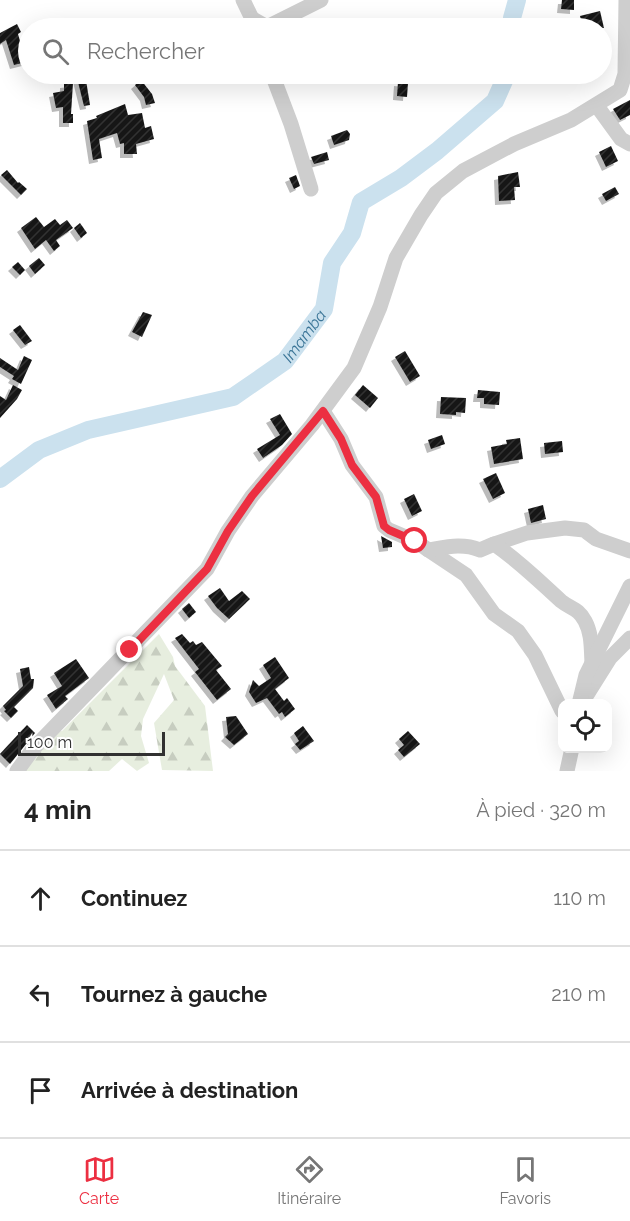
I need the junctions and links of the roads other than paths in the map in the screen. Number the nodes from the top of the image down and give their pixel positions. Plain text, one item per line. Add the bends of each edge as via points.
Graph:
1 (243, 0) edge
2 (321, 0) edge
3 (626, 0) edge
4 (251, 18) edge
5 (285, 18) edge
6 (275, 84) edge
7 (597, 106) junction
8 (630, 144) edge
9 (311, 189) dead end
10 (323, 411) junction
11 (494, 544) junction
12 (428, 550) junction
13 (630, 551) edge
14 (630, 586) edge
15 (630, 638) edge
16 (592, 662) junction
17 (581, 699) edge
18 (583, 699) edge
19 (558, 703) edge
20 (571, 753) edge
21 (17, 771) edge
22 (567, 771) edge

1 - 4 street
2 - 5 street
3 - 7 street via 626,74 620,90
6 - 9 street
7 - 8 street via 621,139
7 - 10 street via 463,171 436,193 396,258 354,368
10 - 12 street via 352,465 376,497 384,526
10 - 21 street via 252,496 207,569 33,749
11 - 12 street via 480,550 457,545
11 - 13 street via 527,533 565,528 584,530
11 - 16 street via 564,604 576,609 590,635
12 - 19 street via 466,575 494,615 518,631 535,655
14 - 16 street
15 - 18 street via 610,658
16 - 17 street
20 - 22 street

